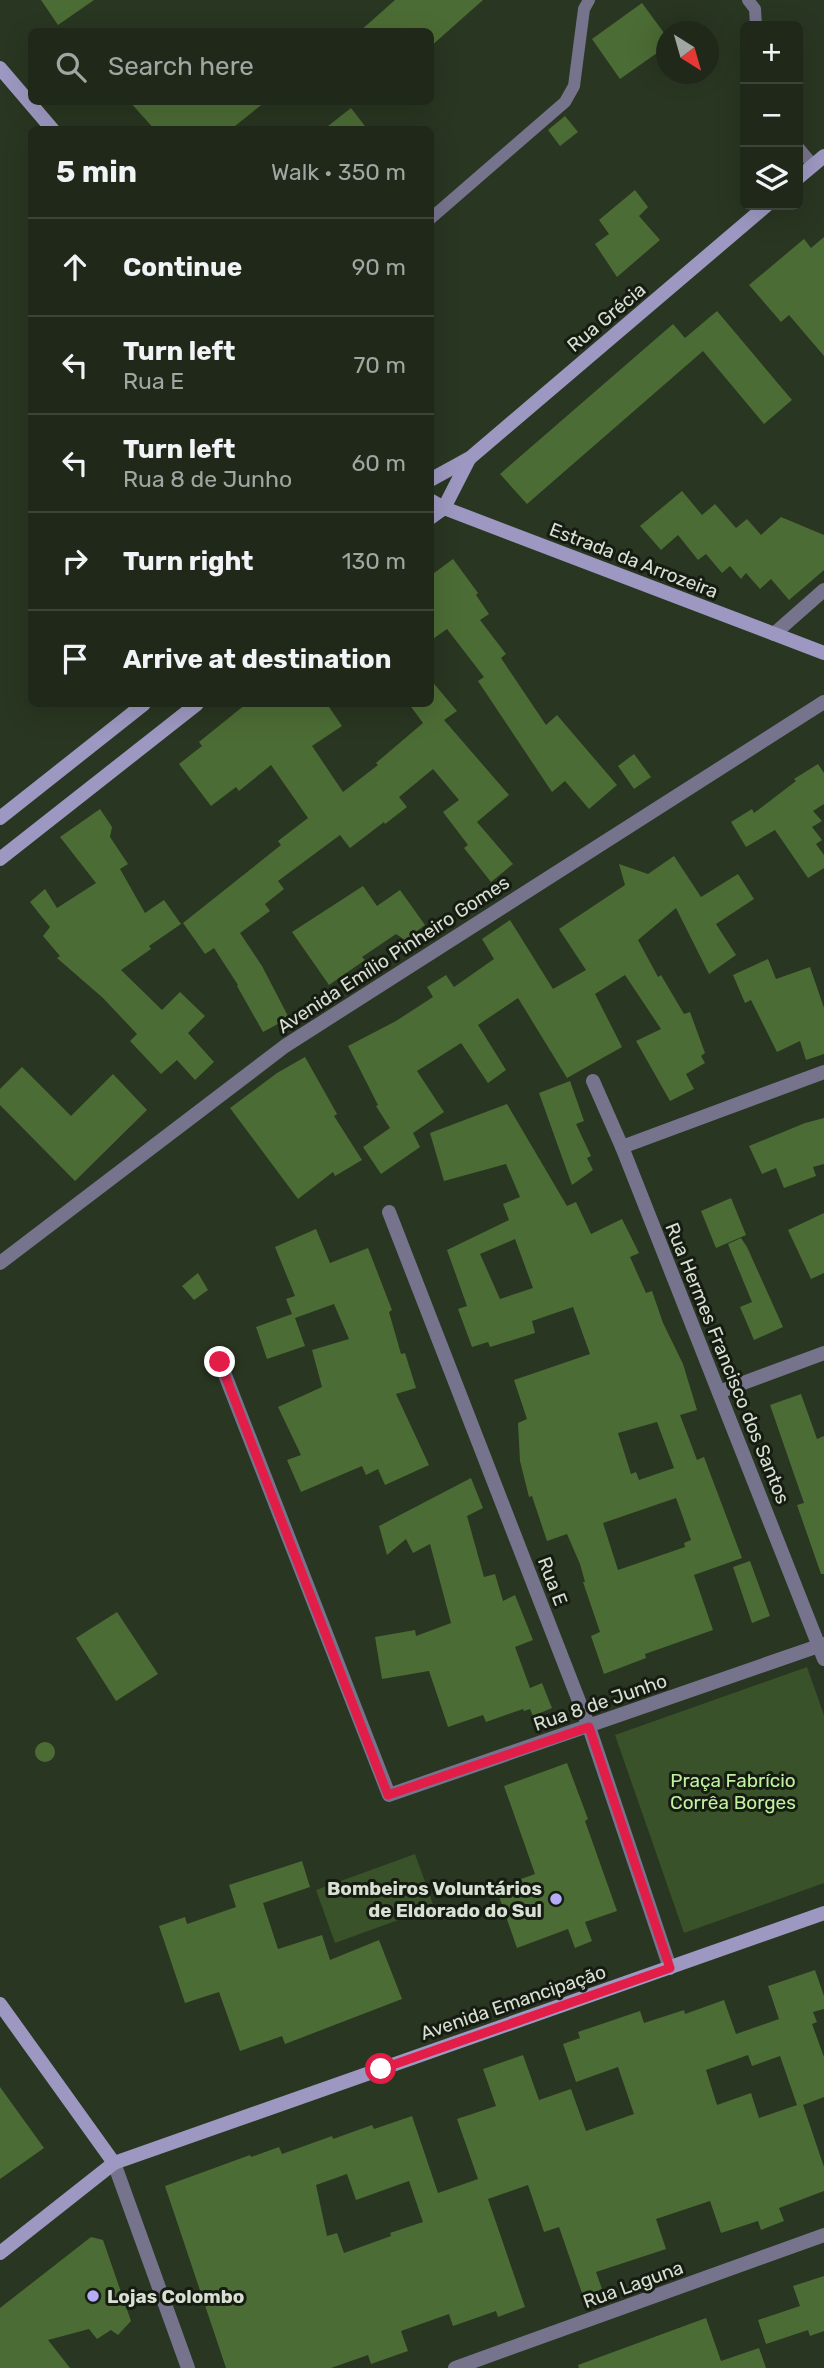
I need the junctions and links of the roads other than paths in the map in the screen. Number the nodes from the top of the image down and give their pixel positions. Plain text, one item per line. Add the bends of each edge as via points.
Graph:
1 (589, 0) edge
2 (748, 0) edge
3 (756, 21) edge
4 (0, 68) edge
5 (28, 101) edge
6 (31, 105) edge
7 (49, 126) edge
8 (803, 150) edge
9 (819, 160) edge
10 (803, 174) edge
11 (761, 210) edge
12 (434, 216) edge
13 (470, 458) junction
14 (434, 478) edge
15 (434, 502) edge
16 (444, 508) junction
17 (434, 515) edge
18 (824, 590) edge
19 (774, 634) junction
20 (824, 653) edge
21 (824, 702) edge
22 (140, 707) edge
23 (193, 707) edge
24 (0, 818) edge
25 (0, 859) edge
26 (824, 1072) edge
27 (593, 1081) dead end
28 (622, 1147) junction
29 (388, 1212) dead end
30 (0, 1263) edge
31 (824, 1353) edge
32 (220, 1362) dead end
33 (719, 1392) junction
34 (822, 1650) edge
35 (589, 1727) junction
36 (824, 1913) edge
37 (670, 1968) junction
38 (0, 2004) edge
39 (114, 2163) junction
40 (824, 2235) edge
41 (0, 2253) edge
42 (188, 2368) edge
43 (454, 2368) edge

1 - 12 lane via 574,86 565,102
2 - 3 lane
4 - 5 main road
6 - 7 main road
8 - 9 lane
9 - 10 main road
11 - 13 main road, Rua Grécia
13 - 14 main road, Rua Grécia
13 - 16 main road, Rua Grécia
15 - 16 main road, Estrada da Arrozeira
16 - 17 main road
16 - 19 main road, Estrada da Arrozeira
18 - 19 street
19 - 20 main road, Estrada da Arrozeira
21 - 30 street, Avenida Emílio Pinheiro Gomes via 285,1046
22 - 24 main road
23 - 25 main road
26 - 28 street
27 - 28 street, Rua Hermes Francisco dos Santos
28 - 33 street, Rua Hermes Francisco dos Santos
29 - 35 street, Rua E
31 - 33 street
32 - 35 street, Rua 8 de Junho via 388,1795
33 - 34 street, Rua Hermes Francisco dos Santos
34 - 35 street, Rua 8 de Junho
35 - 37 street, Rua E
36 - 37 main road, Avenida Emancipação
37 - 39 main road, Avenida Emancipação
38 - 39 main road
39 - 41 main road, Avenida Emancipação
39 - 42 street
40 - 43 street, Rua Laguna

